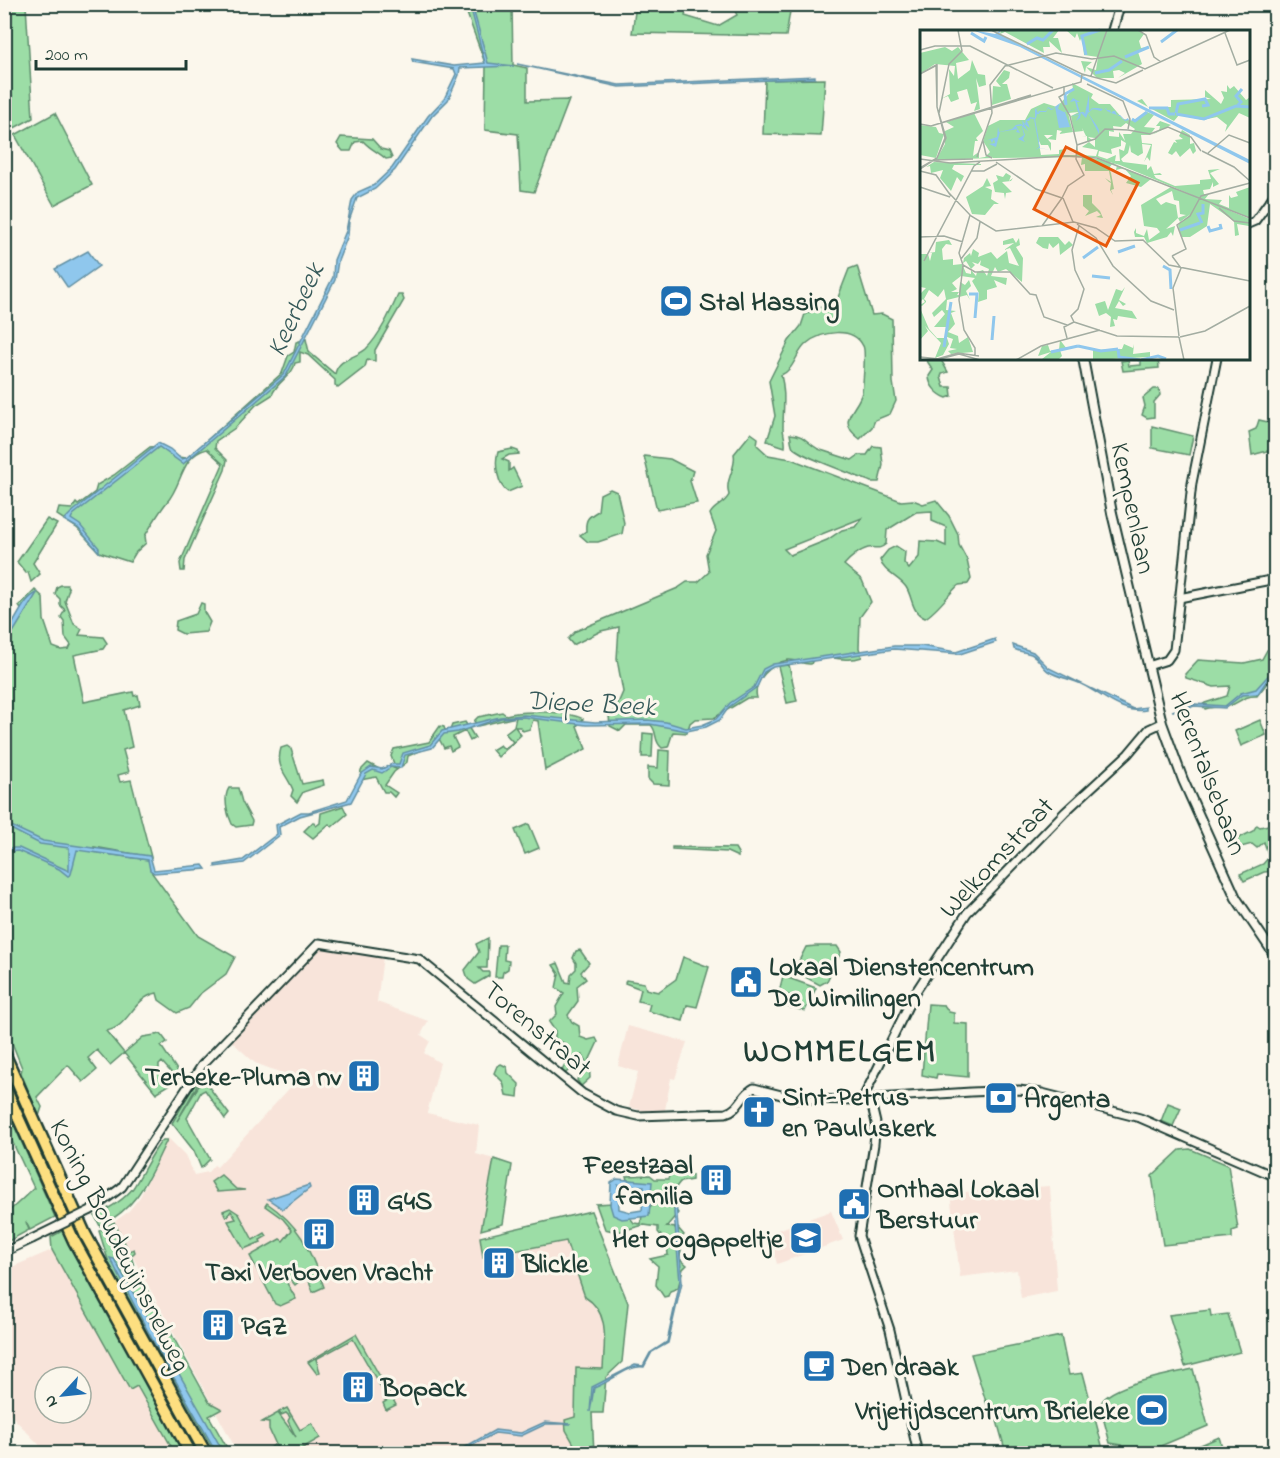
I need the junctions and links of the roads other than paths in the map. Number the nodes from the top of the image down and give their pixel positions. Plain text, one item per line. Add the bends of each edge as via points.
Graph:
1 (1120, 4) edge
2 (1113, 30) edge
3 (1275, 192) edge
4 (1250, 223) edge
5 (1083, 360) edge
6 (1217, 360) edge
7 (1275, 579) edge
8 (1179, 598) junction
9 (1148, 666) junction
10 (1162, 723) junction
11 (1275, 957) edge
12 (4, 1053) edge
13 (4, 1086) edge
14 (870, 1091) junction
15 (877, 1098) junction
16 (862, 1100) junction
17 (872, 1106) junction
18 (1275, 1177) edge
19 (4, 1252) edge
20 (191, 1454) edge
21 (206, 1454) edge
22 (918, 1454) edge

1 - 2 main road
3 - 4 street
5 - 9 main road, Kempenlaan via 1112,513
6 - 8 street, Herentalsebaan via 1195,464
7 - 8 street
8 - 9 street, Herentalsebaan via 1174,650 1167,660
9 - 10 main road, Herentalsebaan
10 - 11 main road, Herentalsebaan via 1236,898
10 - 14 street, Welkomstraat via 1149,729 967,913 913,996
12 - 21 highway, Koning Boudewijnsnelweg via 85,1234
13 - 20 highway, Koning Boudewijnsnelweg via 75,1240
14 - 15 street
14 - 16 street, Welkomstraat via 862,1095
15 - 17 street
15 - 18 street via 1019,1090 1042,1093 1140,1118
16 - 17 street via 864,1105
16 - 19 street, Torenstraat, bridge via 806,1099 754,1088 726,1113 638,1116 616,1112 582,1093 419,959 319,943 202,1065 122,1187 91,1210
17 - 22 street via 876,1123 874,1144 859,1236 890,1330

